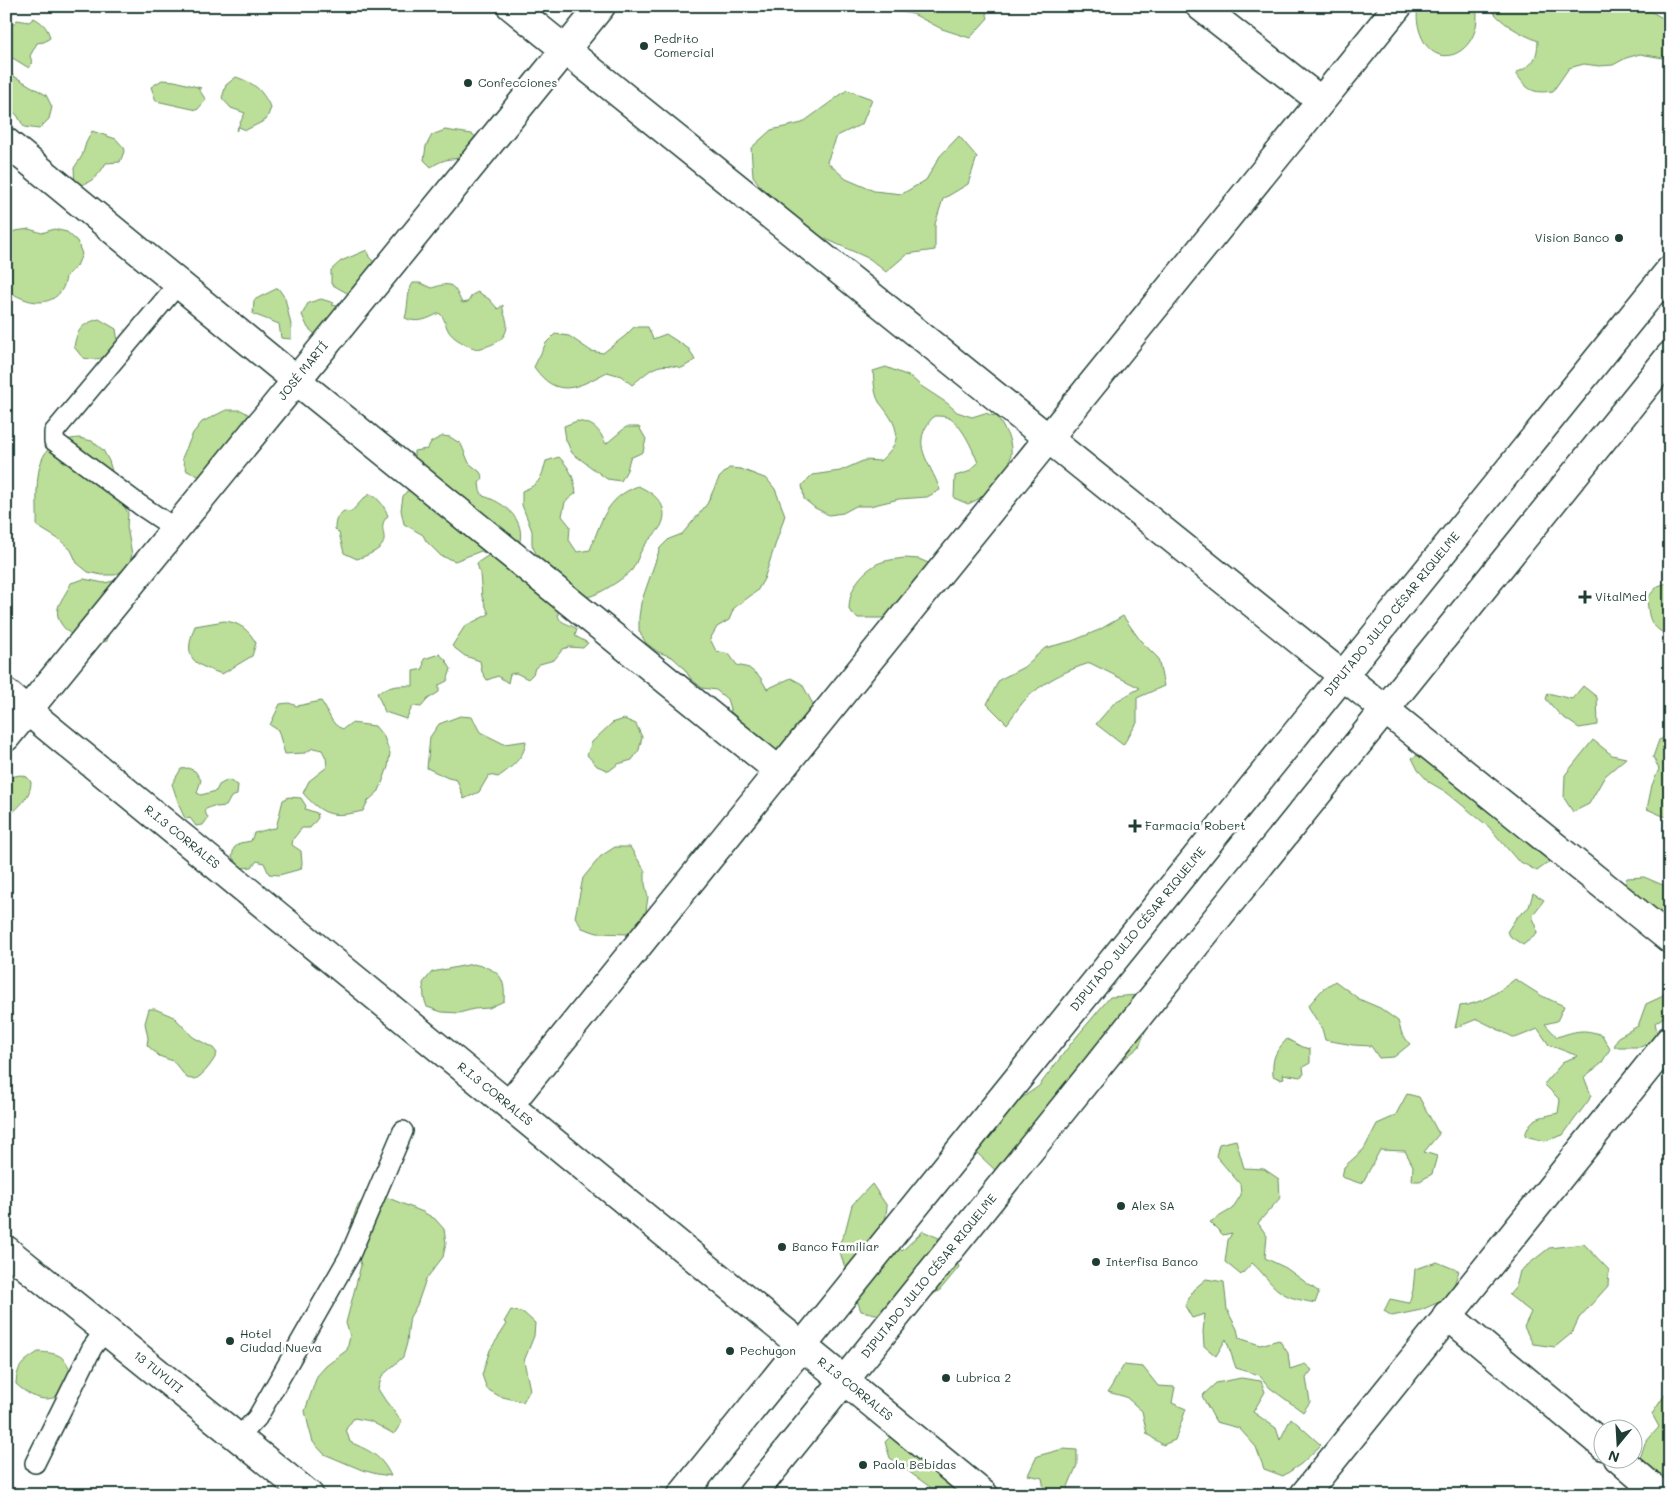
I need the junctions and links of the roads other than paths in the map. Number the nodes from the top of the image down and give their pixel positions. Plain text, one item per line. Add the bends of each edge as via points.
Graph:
1 (511, 6) edge
2 (601, 6) edge
3 (1200, 6) edge
4 (1398, 6) edge
5 (565, 50) junction
6 (1321, 101) junction
7 (6, 142) edge
8 (1670, 270) edge
9 (178, 284) junction
10 (1670, 356) edge
11 (296, 380) junction
12 (1048, 439) junction
13 (176, 529) junction
14 (1342, 676) junction
15 (6, 693) edge
16 (28, 710) junction
17 (1385, 710) junction
18 (6, 737) edge
19 (779, 771) junction
20 (1670, 939) edge
21 (1670, 1040) edge
22 (509, 1105) junction
23 (403, 1131) dead end
24 (6, 1250) edge
25 (1447, 1315) junction
26 (105, 1330) junction
27 (802, 1346) junction
28 (845, 1380) junction
29 (238, 1438) junction
30 (1594, 1438) edge
31 (35, 1463) dead end
32 (1630, 1468) edge
33 (309, 1495) edge
34 (682, 1495) edge
35 (752, 1495) edge
36 (984, 1495) edge
37 (1304, 1495) edge
38 (1661, 1495) edge

1 - 5 street
2 - 5 street, JOSÉ MARTÍ
3 - 6 street
4 - 6 street
5 - 11 street, JOSÉ MARTÍ
5 - 12 street
6 - 12 street
7 - 9 street
8 - 14 street, DIPUTADO JULIO CÉSAR RIQUELME
9 - 11 street
9 - 13 lane via 53,436 54,441
10 - 17 street, DIPUTADO JULIO CÉSAR RIQUELME
11 - 13 street, JOSÉ MARTÍ
11 - 19 street
12 - 14 street
12 - 19 street
13 - 16 street, JOSÉ MARTÍ
14 - 17 street
14 - 27 street, DIPUTADO JULIO CÉSAR RIQUELME
15 - 16 street, R.I.3 CORRALES
16 - 18 street, JOSÉ MARTÍ
16 - 22 street, R.I.3 CORRALES
17 - 20 street
17 - 28 street, DIPUTADO JULIO CÉSAR RIQUELME
19 - 22 street
21 - 25 street
22 - 27 street, R.I.3 CORRALES
23 - 29 lane via 350,1256 257,1418
24 - 26 street, 13 TUYUTI
25 - 30 street
25 - 37 street
26 - 29 street, 13 TUYUTI
26 - 31 lane via 92,1348
27 - 28 street, R.I.3 CORRALES
27 - 34 street, DIPUTADO JULIO CÉSAR RIQUELME
28 - 35 street, DIPUTADO JULIO CÉSAR RIQUELME
28 - 36 street, R.I.3 CORRALES
29 - 33 street, 13 TUYUTI
32 - 38 street

